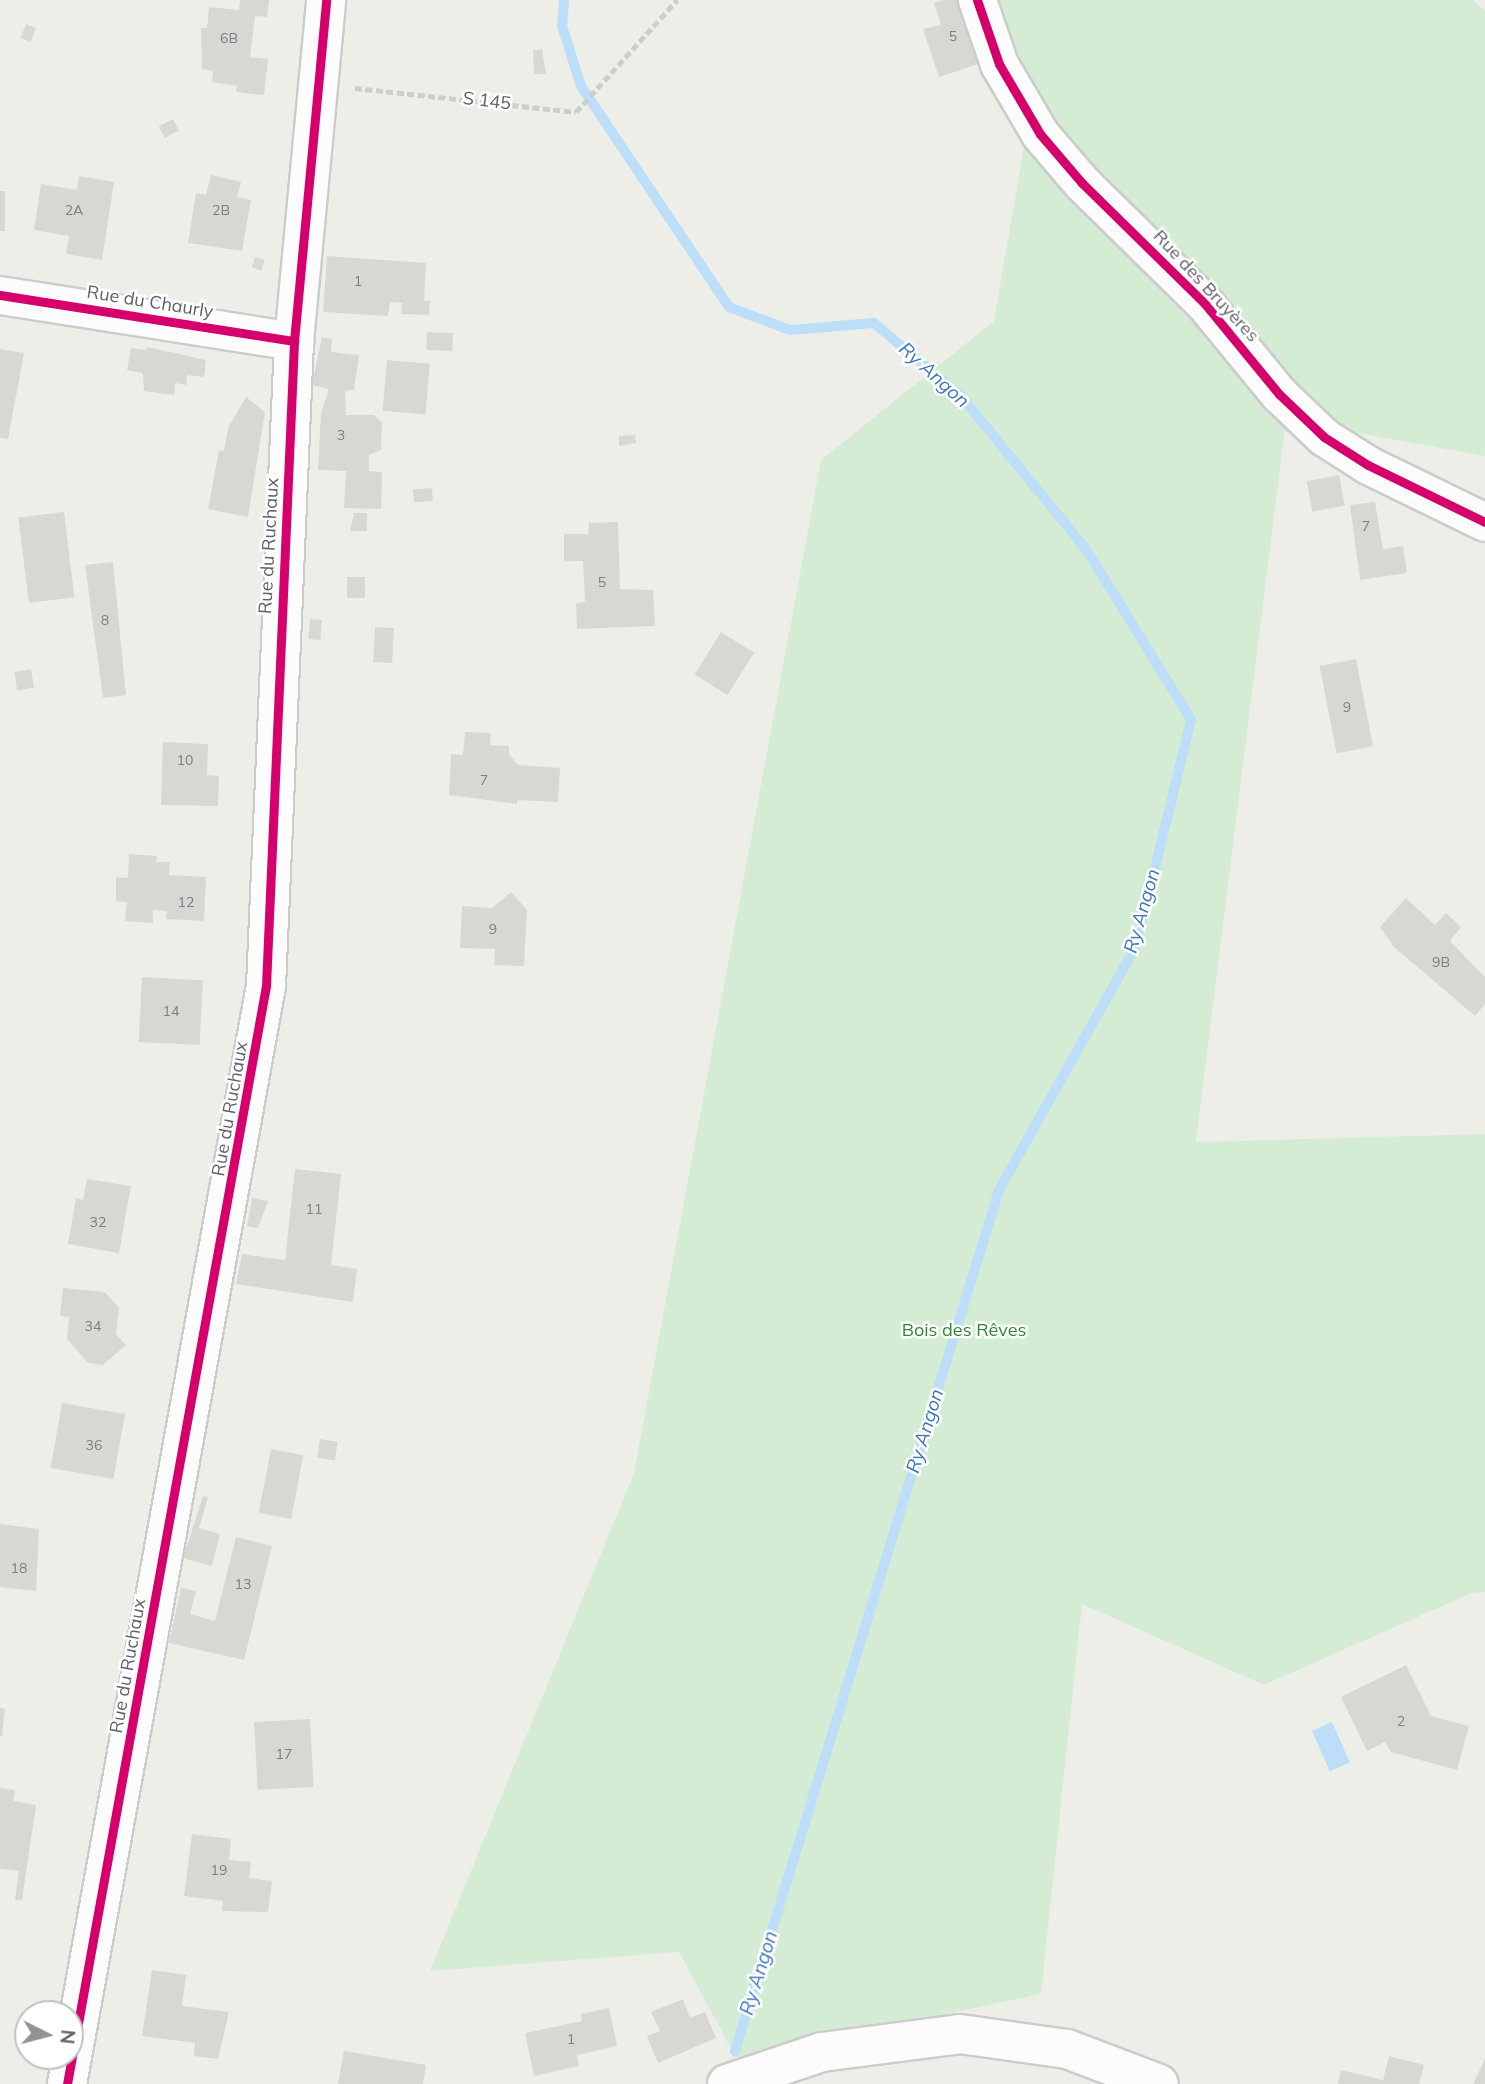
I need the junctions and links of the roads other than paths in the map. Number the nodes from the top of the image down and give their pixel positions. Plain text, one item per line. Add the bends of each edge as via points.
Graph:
1 (326, 0) edge
2 (977, 0) edge
3 (0, 295) edge
4 (294, 341) junction
5 (1485, 522) edge
6 (744, 2078) edge
7 (67, 2084) edge
8 (1159, 2084) edge

1 - 4 street, Rue du Ruchaux
2 - 5 street, Rue des Bruyères via 999,64 1040,134 1082,183 1205,304 1279,394 1324,437 1368,465
3 - 4 street, Rue du Chaurly
4 - 7 street, Rue du Ruchaux via 266,986
6 - 8 street via 871,2042 960,2034 1068,2049

